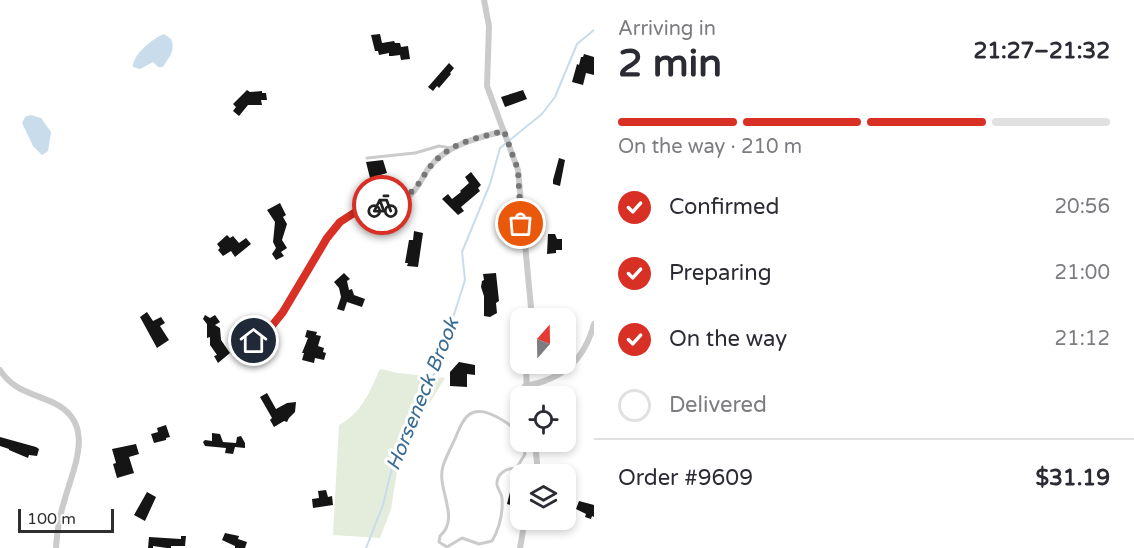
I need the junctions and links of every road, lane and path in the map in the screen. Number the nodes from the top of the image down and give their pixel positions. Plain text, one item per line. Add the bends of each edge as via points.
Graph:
1 (484, 0) edge
2 (505, 134) junction
3 (452, 148) junction
4 (367, 158) dead end
5 (531, 308) edge
6 (594, 324) edge
7 (271, 327) dead end
8 (0, 370) edge
9 (526, 374) edge
10 (525, 386) joint
11 (510, 426) edge
12 (510, 469) edge
13 (523, 530) edge
14 (56, 548) edge
15 (520, 548) edge

1 - 2 street via 489,26 487,86
2 - 3 street
2 - 5 street via 518,170
3 - 4 lane via 439,146
3 - 7 street via 437,159 410,195 357,211 340,222
6 - 10 street via 586,348 573,365
8 - 14 street via 19,389 64,408 76,424 80,441
9 - 10 street
11 - 12 lane via 491,414 477,412 468,414 461,422 441,476 448,525 439,542 447,547 462,538 479,544 492,541 500,526 502,496 496,483 503,471
13 - 15 street

